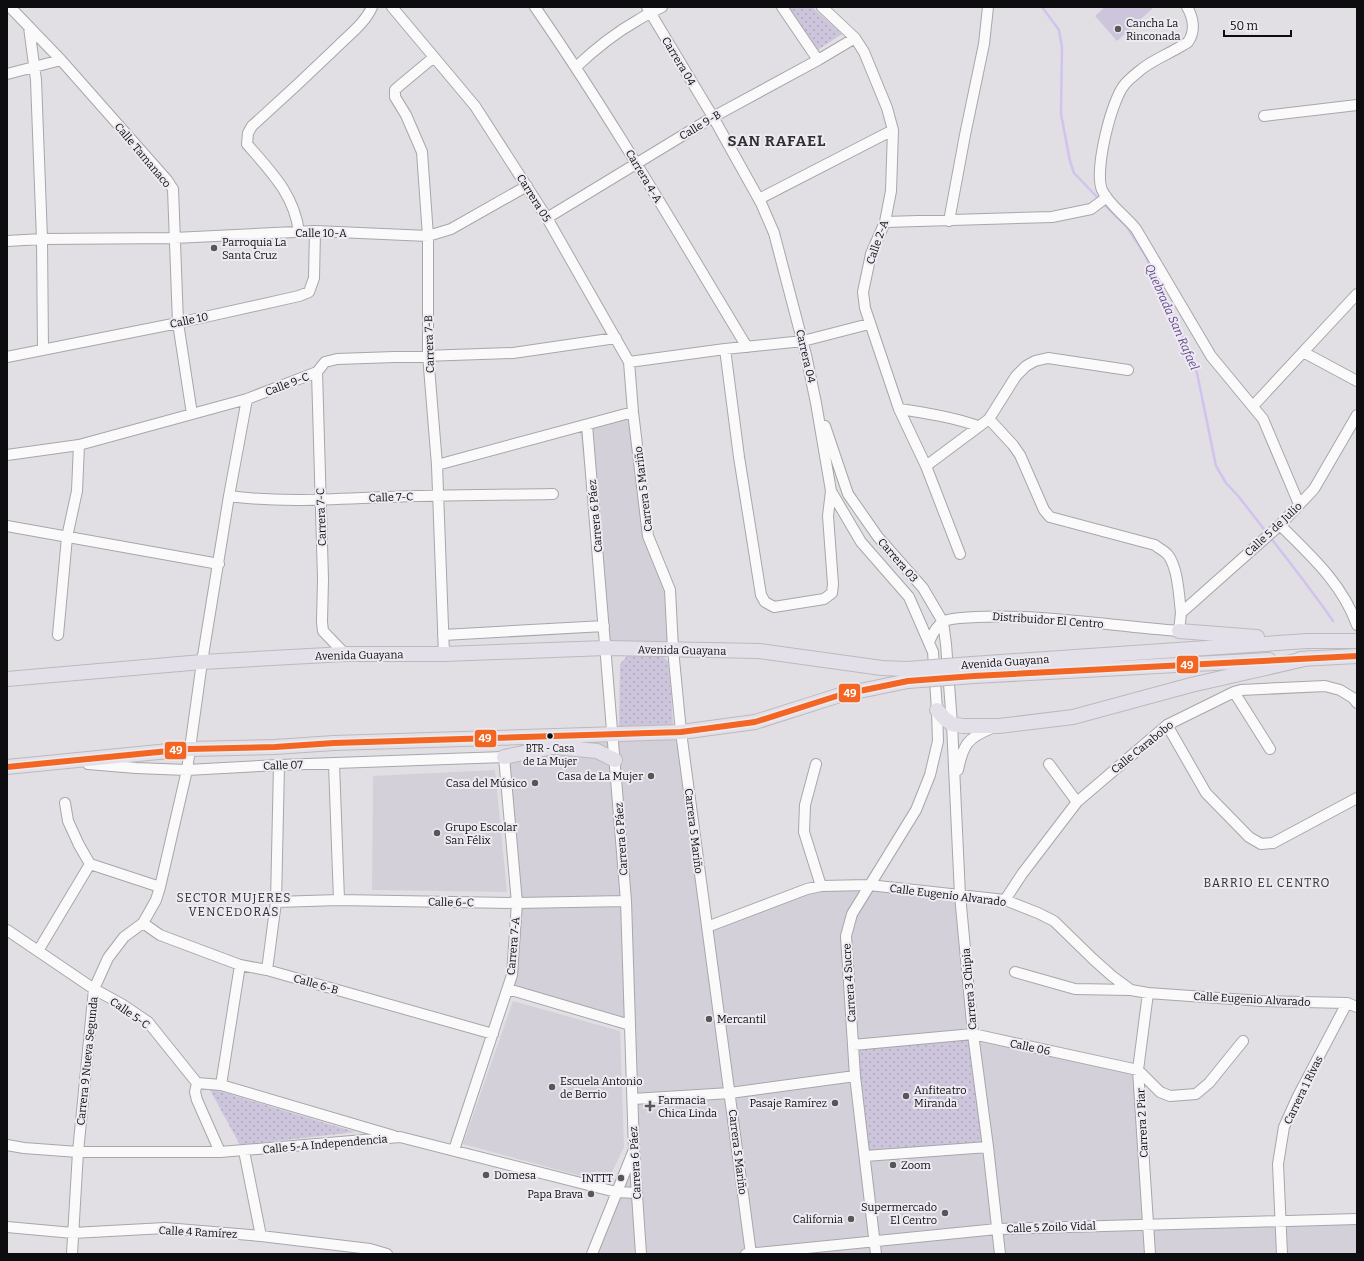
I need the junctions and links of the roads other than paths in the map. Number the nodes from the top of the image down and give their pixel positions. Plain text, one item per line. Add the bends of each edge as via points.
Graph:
1 (10, 7) edge
2 (372, 7) edge
3 (392, 7) edge
4 (535, 7) edge
5 (662, 7) edge
6 (782, 7) edge
7 (988, 7) edge
8 (1187, 7) edge
9 (828, 9) edge
10 (648, 10) edge
11 (29, 27) junction
12 (855, 38) junction
13 (434, 57) junction
14 (61, 60) junction
15 (818, 60) junction
16 (35, 66) junction
17 (576, 67) junction
18 (7, 74) edge
19 (1357, 105) edge
20 (1264, 116) dead end
21 (713, 117) junction
22 (893, 130) junction
23 (636, 163) junction
24 (527, 186) junction
25 (1105, 198) junction
26 (759, 199) junction
27 (547, 218) junction
28 (949, 220) junction
29 (885, 222) junction
30 (315, 231) junction
31 (299, 232) junction
32 (428, 236) junction
33 (174, 238) junction
34 (42, 239) junction
35 (7, 241) edge
36 (1357, 294) edge
37 (178, 323) junction
38 (869, 324) junction
39 (616, 338) junction
40 (803, 341) junction
41 (747, 348) junction
42 (725, 349) junction
43 (43, 350) junction
44 (1303, 352) junction
45 (428, 355) junction
46 (7, 357) edge
47 (629, 362) junction
48 (1128, 370) dead end
49 (317, 372) junction
50 (1357, 380) edge
51 (247, 399) junction
52 (816, 403) junction
53 (1252, 406) junction
54 (899, 409) junction
55 (633, 412) junction
56 (192, 414) junction
57 (989, 419) junction
58 (1356, 420) edge
59 (587, 425) junction
60 (978, 426) junction
61 (79, 446) junction
62 (7, 455) edge
63 (436, 465) junction
64 (926, 466) junction
65 (831, 491) junction
66 (553, 494) dead end
67 (229, 496) junction
68 (437, 496) junction
69 (320, 500) junction
70 (1299, 504) junction
71 (7, 526) edge
72 (1276, 527) junction
73 (67, 537) junction
74 (960, 554) dead end
75 (219, 564) junction
76 (1181, 613) junction
77 (943, 622) junction
78 (1357, 625) edge
79 (604, 626) junction
80 (1179, 631) junction
81 (58, 635) dead end
82 (443, 635) junction
83 (1307, 641) junction
84 (1357, 641) edge
85 (929, 642) junction
86 (606, 648) junction
87 (673, 650) junction
88 (345, 654) junction
89 (444, 654) junction
90 (1357, 656) edge
91 (1309, 658) junction
92 (202, 662) junction
93 (973, 670) junction
94 (908, 675) junction
95 (7, 679) edge
96 (1234, 692) junction
97 (1355, 701) edge
98 (937, 710) junction
99 (952, 724) junction
100 (1166, 724) junction
101 (998, 726) junction
102 (681, 732) junction
103 (613, 734) junction
104 (584, 736) junction
105 (525, 737) junction
106 (555, 747) junction
107 (189, 749) junction
108 (1270, 749) dead end
109 (504, 757) junction
110 (615, 760) junction
111 (62, 761) junction
112 (334, 764) junction
113 (816, 764) dead end
114 (1050, 764) dead end
115 (279, 765) junction
116 (7, 767) edge
117 (187, 770) junction
118 (955, 784) junction
119 (1357, 798) edge
120 (1076, 802) junction
121 (65, 803) dead end
122 (90, 864) junction
123 (821, 886) junction
124 (870, 886) junction
125 (160, 888) junction
126 (960, 895) junction
127 (339, 900) junction
128 (1004, 900) junction
129 (626, 901) junction
130 (276, 902) junction
131 (517, 902) junction
132 (142, 923) junction
133 (707, 927) junction
134 (7, 930) edge
135 (38, 951) junction
136 (240, 965) junction
137 (267, 970) junction
138 (1015, 972) dead end
139 (94, 989) junction
140 (508, 989) junction
141 (1132, 990) junction
142 (1148, 993) junction
143 (1347, 1003) junction
144 (1357, 1007) edge
145 (630, 1025) junction
146 (493, 1034) junction
147 (973, 1034) junction
148 (1243, 1041) dead end
149 (853, 1045) junction
150 (1138, 1070) junction
151 (855, 1076) junction
152 (197, 1083) junction
153 (221, 1085) junction
154 (730, 1093) junction
155 (633, 1099) junction
156 (400, 1137) junction
157 (7, 1145) edge
158 (988, 1147) junction
159 (454, 1150) junction
160 (634, 1150) junction
161 (244, 1151) junction
162 (78, 1152) junction
163 (220, 1152) junction
164 (865, 1156) junction
165 (616, 1192) junction
166 (637, 1192) junction
167 (1357, 1219) edge
168 (1280, 1222) junction
169 (1148, 1224) junction
170 (7, 1227) edge
171 (997, 1229) junction
172 (73, 1233) junction
173 (261, 1236) junction
174 (875, 1240) junction
175 (72, 1254) edge
176 (387, 1254) edge
177 (592, 1254) edge
178 (641, 1254) edge
179 (746, 1254) edge
180 (751, 1254) edge
181 (876, 1254) edge
182 (1000, 1254) edge
183 (1150, 1254) edge
184 (1282, 1254) edge

1 - 11 street, Calle Tamanaco
2 - 31 street via 360,24 252,126 248,133 247,144 288,196 295,212
3 - 13 street, Carrera 05
4 - 17 street, Carrera 4-A
5 - 10 street
6 - 15 street
7 - 28 street via 984,44
8 - 25 street via 1193,25 1187,42 1144,68 1124,85 1111,112 1103,144 1100,181
9 - 12 street, Calle 2-A
10 - 17 street
10 - 21 street, Carrera 04
11 - 14 street, Calle Tamanaco
11 - 16 street
12 - 15 street, Calle 9-B
12 - 22 street, Calle 2-A via 864,52
13 - 24 street, Carrera 05 via 476,106
13 - 32 street, Carrera 7-B via 395,90 395,97 422,152
14 - 16 street
14 - 33 street, Calle Tamanaco via 173,189
15 - 21 street, Calle 9-B
16 - 18 street
16 - 34 street
17 - 23 street, Carrera 4-A
19 - 20 street
21 - 23 street, Calle 9-B
21 - 26 street, Carrera 04
22 - 26 street
22 - 29 street, Calle 2-A via 891,191
23 - 27 street, Calle 9-B
23 - 41 street, Carrera 4-A
24 - 27 street, Carrera 05
24 - 32 street, Calle 10-A via 451,229
25 - 28 street via 1091,209 1052,217
25 - 53 street via 1136,229 1211,356
26 - 40 street, Carrera 04 via 774,233
27 - 39 street, Carrera 05
28 - 29 street
29 - 38 street, Calle 2-A via 871,254 863,292
30 - 31 street, Calle 10-A
30 - 32 street, Calle 10-A
30 - 37 street, Calle 10 via 314,278 309,292
31 - 33 street, Calle 10-A
32 - 45 street, Carrera 7-B
33 - 34 street, Calle 10-A
33 - 37 street, Calle Tamanaco
34 - 35 street, Calle 10-A
34 - 43 street
36 - 44 street
37 - 43 street, Calle 10
37 - 56 street, Calle Tamanaco
38 - 40 street
38 - 54 street, Calle 2-A
39 - 45 street, Calle 9-C via 513,353
39 - 47 street, Carrera 05
40 - 41 street
40 - 52 street, Carrera 04
41 - 42 street
42 - 47 street
42 - 65 street via 761,595 765,602 774,607 824,599 832,593 828,516
43 - 46 street, Calle 10
44 - 50 street
44 - 53 street
45 - 49 street, Calle 9-C via 337,359 325,362
45 - 63 street, Carrera 7-B
47 - 55 street, Carrera 05
48 - 57 street via 1048,358 1036,361 1016,376
49 - 51 street, Calle 9-C
49 - 69 street, Carrera 7-C
51 - 56 street, Calle 9-C
51 - 67 street, Carrera 9 Nueva Segunda
52 - 65 street, Carrera 04
52 - 77 street, Carrera 03 via 848,494 878,537 923,588
53 - 70 street via 1263,419
54 - 60 street via 939,414
54 - 64 street, Calle 2-A
55 - 59 street
55 - 87 street, Carrera 5 Mariño via 648,536 670,590
56 - 61 street, Calle 9-C
57 - 60 street
57 - 76 street via 1020,455 1044,510 1050,517 1155,545 1167,554 1178,586
58 - 70 street, Calle 5 de Julio via 1314,489
59 - 63 street
59 - 79 street, Carrera 6 Páez
60 - 64 street
61 - 62 street, Calle 9-C
61 - 73 street via 77,491
63 - 68 street, Carrera 7-B
64 - 74 street, Calle 2-A
65 - 85 street, Carrera 04 via 861,542 909,597
66 - 68 street, Calle 7-C
67 - 69 street, Calle 7-C
67 - 75 street, Carrera 9 Nueva Segunda
68 - 69 street, Calle 7-C
68 - 82 street, Carrera 7-B
69 - 88 street, Carrera 7-C via 323,631
70 - 72 street, Calle 5 de Julio
71 - 73 street
72 - 76 street, Calle 5 de Julio
72 - 78 street via 1328,575 1351,608
73 - 75 street
73 - 81 street
75 - 92 street, Carrera 9 Nueva Segunda
76 - 80 street
77 - 80 street, Distribuidor El Centro via 958,618 1000,616 1064,619
77 - 85 street
77 - 99 street, Carrera 03
79 - 82 street
79 - 86 street, Carrera 6 Páez
80 - 83 highway
82 - 89 street, Carrera 7-B
83 - 84 highway, Avenida Guayana
83 - 93 highway, Avenida Guayana
85 - 98 street, Carrera 04 via 933,652
86 - 87 highway, Avenida Guayana
86 - 89 highway, Avenida Guayana
86 - 103 street, Carrera 6 Páez
87 - 94 highway, Avenida Guayana via 759,652 882,668
87 - 102 street, Carrera 5 Mariño
88 - 89 highway, Avenida Guayana
88 - 92 highway, Avenida Guayana
90 - 91 highway, Avenida Guayana
91 - 93 highway, Avenida Guayana
91 - 101 highway via 1191,685 1073,717
92 - 95 highway, Avenida Guayana
92 - 107 street, Carrera 9 Nueva Segunda
93 - 94 highway, Avenida Guayana, bridge
94 - 102 highway, Avenida Guayana via 755,722
96 - 97 street, Calle Carabobo via 1248,689 1325,686 1340,690
96 - 100 street, Calle Carabobo
96 - 108 street
98 - 99 highway
98 - 124 street, Carrera 4 Sucre via 938,742 930,775 916,810
99 - 101 highway
99 - 118 street, Carrera 3 Chipia
100 - 119 street via 1206,793 1249,837 1261,844 1273,843
100 - 120 street, Calle Carabobo
101 - 118 street via 977,734 968,742 961,756
102 - 103 highway, Avenida Guayana
102 - 133 street, Carrera 5 Mariño
103 - 104 highway, Avenida Guayana
103 - 110 street, Carrera 6 Páez
104 - 105 highway, Avenida Guayana
104 - 106 highway
105 - 106 highway
105 - 107 highway, Avenida Guayana
106 - 109 highway
106 - 110 highway via 597,750
107 - 111 highway, Avenida Guayana
107 - 117 street, Carrera 9 Nueva Segunda
109 - 112 street, Calle 07
109 - 131 street, Carrera 7-A
110 - 129 street, Carrera 6 Páez
111 - 116 highway, Avenida Guayana
111 - 117 street, Calle 07
112 - 115 street, Calle 07
112 - 127 street
113 - 123 street via 805,805 804,832
114 - 120 street
115 - 117 street, Calle 07
115 - 130 street
117 - 125 street, Carrera 9 Nueva Segunda
118 - 126 street, Carrera 3 Chipia
120 - 128 street, Calle Carabobo
121 - 122 street via 68,821
122 - 125 street
122 - 135 street
123 - 124 street, Calle Eugenio Alvarado
123 - 133 street, Calle Eugenio Alvarado
124 - 126 street, Calle Eugenio Alvarado
124 - 149 street, Carrera 4 Sucre via 852,914 846,936
125 - 132 street, Carrera 9 Nueva Segunda
126 - 128 street, Calle Eugenio Alvarado
126 - 147 street, Carrera 3 Chipia
127 - 130 street, Calle 6-C
127 - 131 street, Calle 6-C
128 - 141 street, Calle Eugenio Alvarado via 1054,921 1093,959
129 - 131 street, Calle 6-C
129 - 145 street, Carrera 6 Páez
130 - 137 street
131 - 140 street, Carrera 7-A via 512,975
132 - 136 street, Calle 6-B via 160,935
132 - 139 street, Carrera 9 Nueva Segunda via 124,937 108,958
133 - 154 street, Carrera 5 Mariño
134 - 135 street, Calle 5-C
135 - 139 street, Calle 5-C
136 - 137 street, Calle 6-B
136 - 153 street
137 - 146 street, Calle 6-B
138 - 141 street via 1075,989
139 - 152 street, Calle 5-C via 148,1022
139 - 162 street, Carrera 9 Nueva Segunda
140 - 145 street
140 - 146 street, Carrera 7-A
141 - 142 street, Calle Eugenio Alvarado
142 - 143 street, Calle Eugenio Alvarado via 1261,1001
142 - 150 street, Carrera 2 Piar
143 - 144 street, Calle Eugenio Alvarado
143 - 168 street, Carrera 1 Rivas via 1284,1127 1278,1164
145 - 155 street, Carrera 6 Páez
146 - 159 street, Carrera 7-A
147 - 149 street, Calle 06
147 - 150 street, Calle 06
147 - 158 street, Carrera 3 Chipia
148 - 150 street via 1209,1083 1196,1094 1170,1096 1160,1092
149 - 151 street, Carrera 4 Sucre
150 - 169 street, Carrera 2 Piar
151 - 154 street
151 - 164 street, Carrera 4 Sucre
152 - 153 street
152 - 163 street via 197,1100
153 - 156 street
154 - 155 street
154 - 180 street, Carrera 5 Mariño
155 - 160 street, Carrera 6 Páez
156 - 159 street, Calle 5-A Independencia
156 - 161 street, Calle 5-A Independencia
157 - 162 street, Calle 5-A Independencia
158 - 164 street
158 - 171 street, Carrera 3 Chipia
159 - 165 street, Calle 5-A Independencia
160 - 165 street
160 - 166 street, Carrera 6 Páez
161 - 163 street, Calle 5-A Independencia
161 - 173 street
162 - 163 street, Calle 5-A Independencia
162 - 172 street, Carrera 9 Nueva Segunda
164 - 174 street, Carrera 4 Sucre
165 - 166 street, Calle 5-A Independencia
165 - 177 street
166 - 178 street, Carrera 6 Páez
167 - 168 street, Calle 5 Zoilo Vidal
168 - 169 street, Calle 5 Zoilo Vidal
168 - 184 street, Carrera 1 Rivas
169 - 171 street, Calle 5 Zoilo Vidal
169 - 183 street, Carrera 2 Piar
170 - 172 street, Calle 4 Ramírez
171 - 174 street, Calle 5 Zoilo Vidal
171 - 182 street, Carrera 3 Chipia
172 - 173 street, Calle 4 Ramírez via 165,1228
172 - 175 street, Carrera 9 Nueva Segunda
173 - 176 street, Calle 4 Ramírez via 370,1248
174 - 180 street, Calle 5 Zoilo Vidal
174 - 181 street, Carrera 4 Sucre
179 - 180 street, Calle 5 Zoilo Vidal

